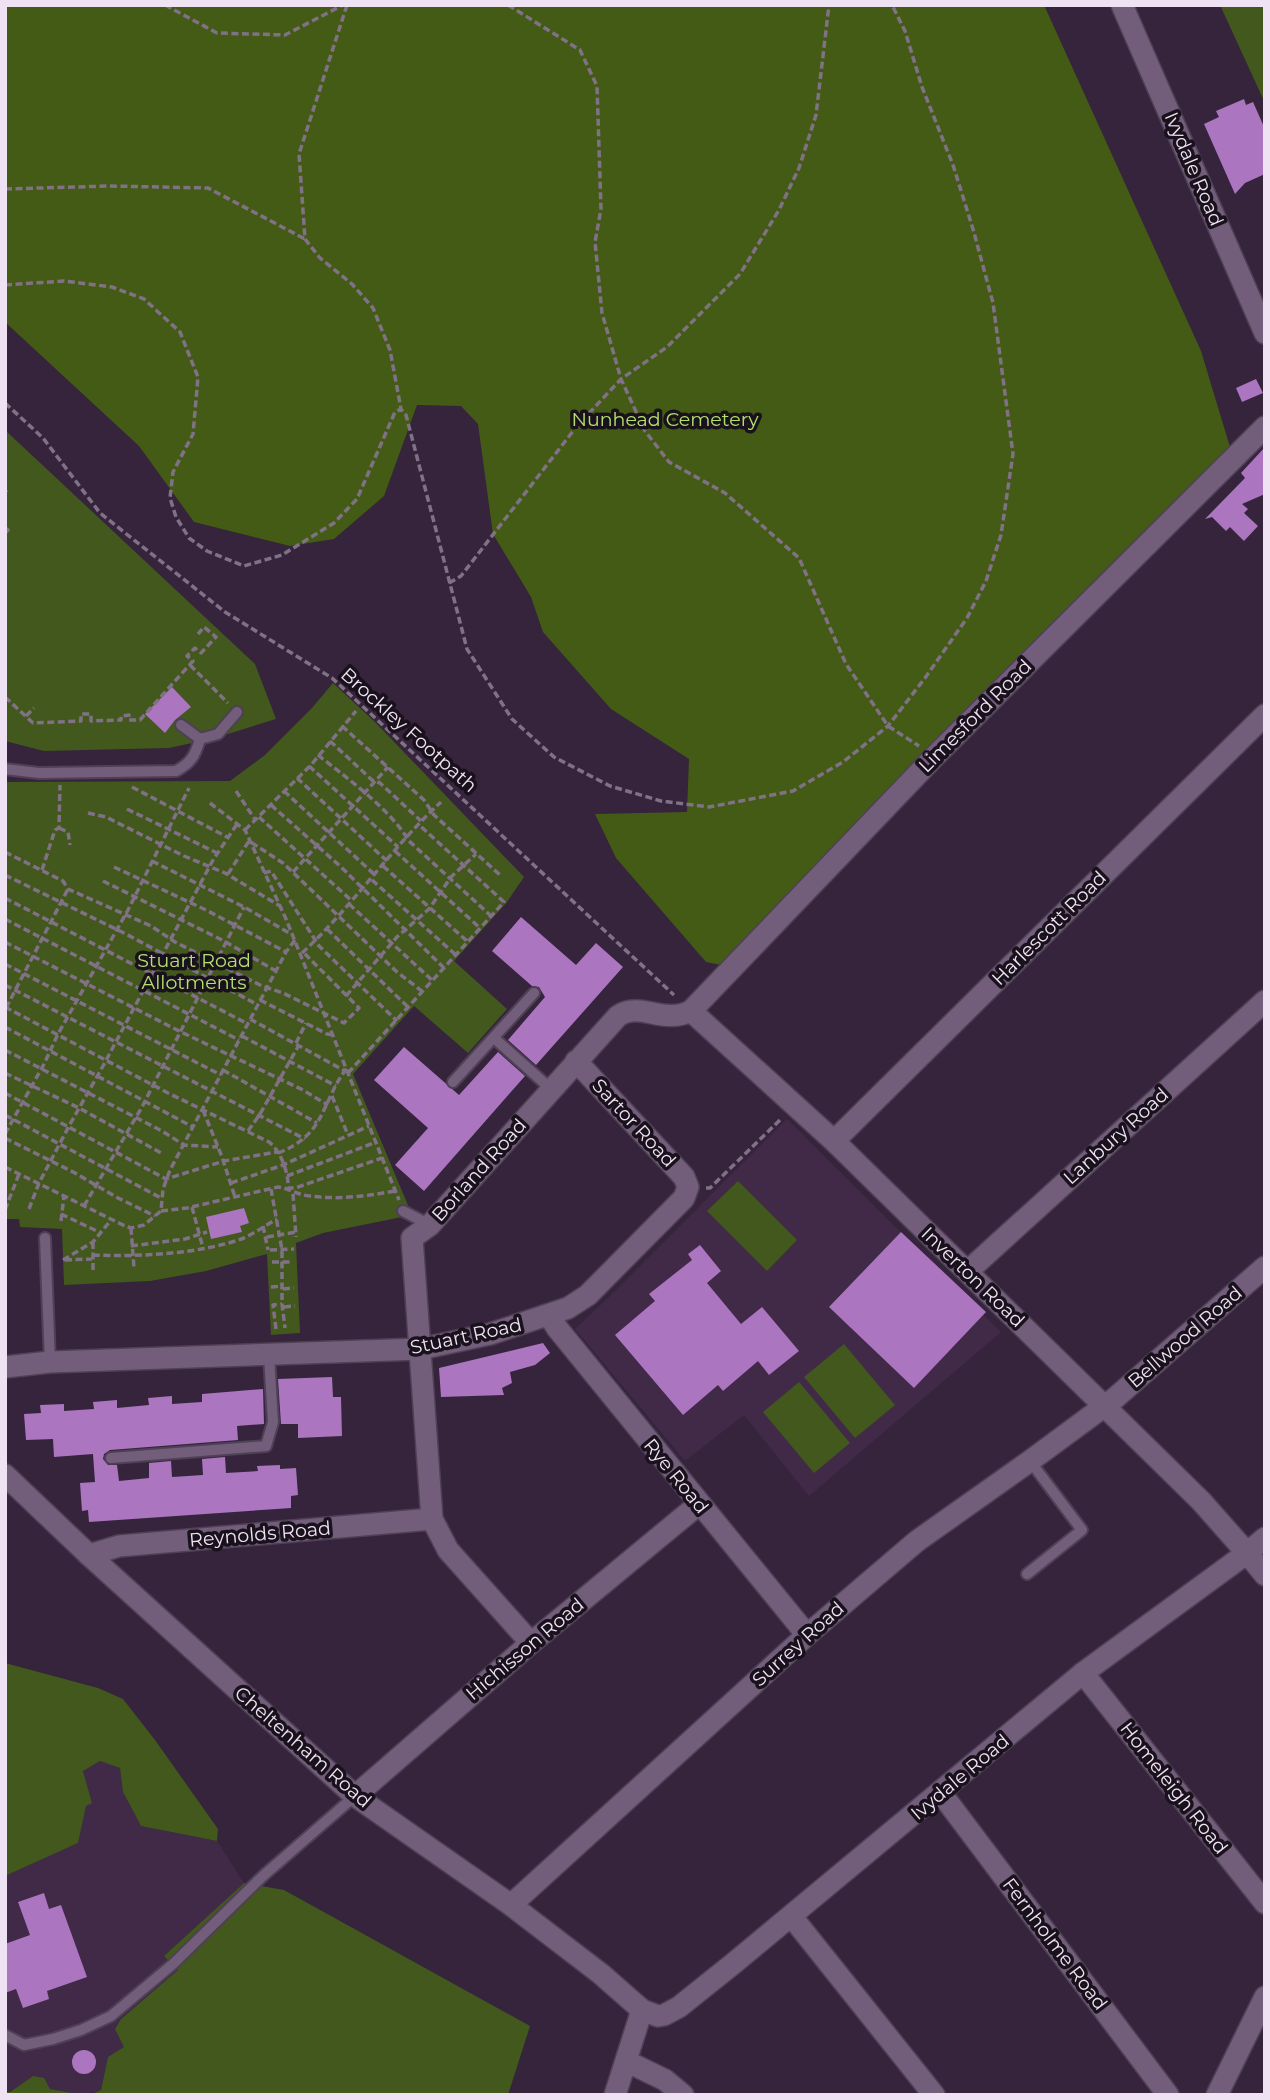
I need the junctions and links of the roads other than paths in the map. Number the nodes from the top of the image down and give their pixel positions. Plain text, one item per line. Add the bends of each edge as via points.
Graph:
1 (1122, 5) edge
2 (1265, 333) edge
3 (1265, 427) edge
4 (235, 709) road end
5 (1265, 715) edge
6 (181, 725) dead end
7 (200, 739) junction
8 (5, 769) edge
9 (534, 993) dead end
10 (1265, 1001) edge
11 (691, 1011) junction
12 (494, 1038) junction
13 (576, 1061) junction
14 (453, 1082) dead end
15 (551, 1089) junction
16 (834, 1141) junction
17 (688, 1187) joint
18 (404, 1211) road end
19 (430, 1225) junction
20 (45, 1238) dead end
21 (1265, 1267) edge
22 (968, 1271) junction
23 (550, 1315) junction
24 (420, 1349) junction
25 (269, 1354) junction
26 (50, 1362) junction
27 (5, 1367) edge
28 (1105, 1406) junction
29 (111, 1458) dead end
30 (1030, 1461) junction
31 (5, 1475) edge
32 (699, 1504) junction
33 (432, 1519) junction
34 (1265, 1538) edge
35 (1247, 1553) junction
36 (89, 1555) junction
37 (1027, 1574) dead end
38 (1265, 1575) edge
39 (807, 1634) junction
40 (531, 1643) junction
41 (1083, 1673) junction
42 (941, 1793) junction
43 (355, 1796) junction
44 (1265, 1903) edge
45 (511, 1905) junction
46 (792, 1917) junction
47 (1265, 1997) edge
48 (650, 2013) junction
49 (5, 2035) edge
50 (626, 2061) junction
51 (615, 2095) edge
52 (683, 2095) edge
53 (934, 2095) edge
54 (1168, 2095) edge
55 (1217, 2095) edge

1 - 2 street, Ivydale Road
3 - 11 street, Limesford Road via 934,757
4 - 7 lane via 218,734
5 - 16 street, Harlescott Road
6 - 7 lane
7 - 8 lane via 195,757 176,771 39,773
9 - 12 lane
10 - 22 street, Lanbury Road
11 - 13 street, Borland Road via 671,1017 625,1011
11 - 16 street, Inverton Road
12 - 14 lane
12 - 15 lane
13 - 15 street, Borland Road
13 - 17 street, Sartor Road via 684,1177
15 - 19 street, Borland Road
16 - 22 street, Inverton Road
17 - 23 street, Stuart Road via 684,1198 610,1275 578,1302
18 - 19 lane
19 - 24 street, Borland Road via 412,1238
20 - 26 lane
21 - 28 street, Bellwood Road
22 - 28 street, Inverton Road
23 - 24 street, Stuart Road
23 - 32 street, Rye Road
24 - 25 street, Stuart Road
24 - 33 street, Borland Road
25 - 26 street, Stuart Road
25 - 29 lane via 273,1422 266,1446
26 - 27 street, Stuart Road
28 - 30 street, Surrey Road
28 - 35 street, Inverton Road
30 - 37 lane via 1082,1530
30 - 39 street, Surrey Road via 917,1541
31 - 36 street, Cheltenham Road
32 - 39 street, Rye Road
32 - 40 street, Hichisson Road
33 - 36 street, Reynolds Road via 119,1546
33 - 40 street, Borland Road via 449,1550
34 - 35 street, Ivydale Road
35 - 38 street, Inverton Road
35 - 41 street, Ivydale Road
36 - 43 street, Cheltenham Road
39 - 45 street, Surrey Road
40 - 43 street, Hichisson Road
41 - 42 street, Ivydale Road
41 - 44 street, Homeleigh Road
42 - 46 street, Ivydale Road
42 - 54 street, Fernholme Road
43 - 45 street, Cheltenham Road
43 - 49 lane via 111,2016 81,2030 24,2045
45 - 48 street, Cheltenham Road
46 - 48 street, Ivydale Road via 679,2007
46 - 53 street
47 - 55 street
48 - 50 street
50 - 51 street
50 - 52 street via 665,2080

